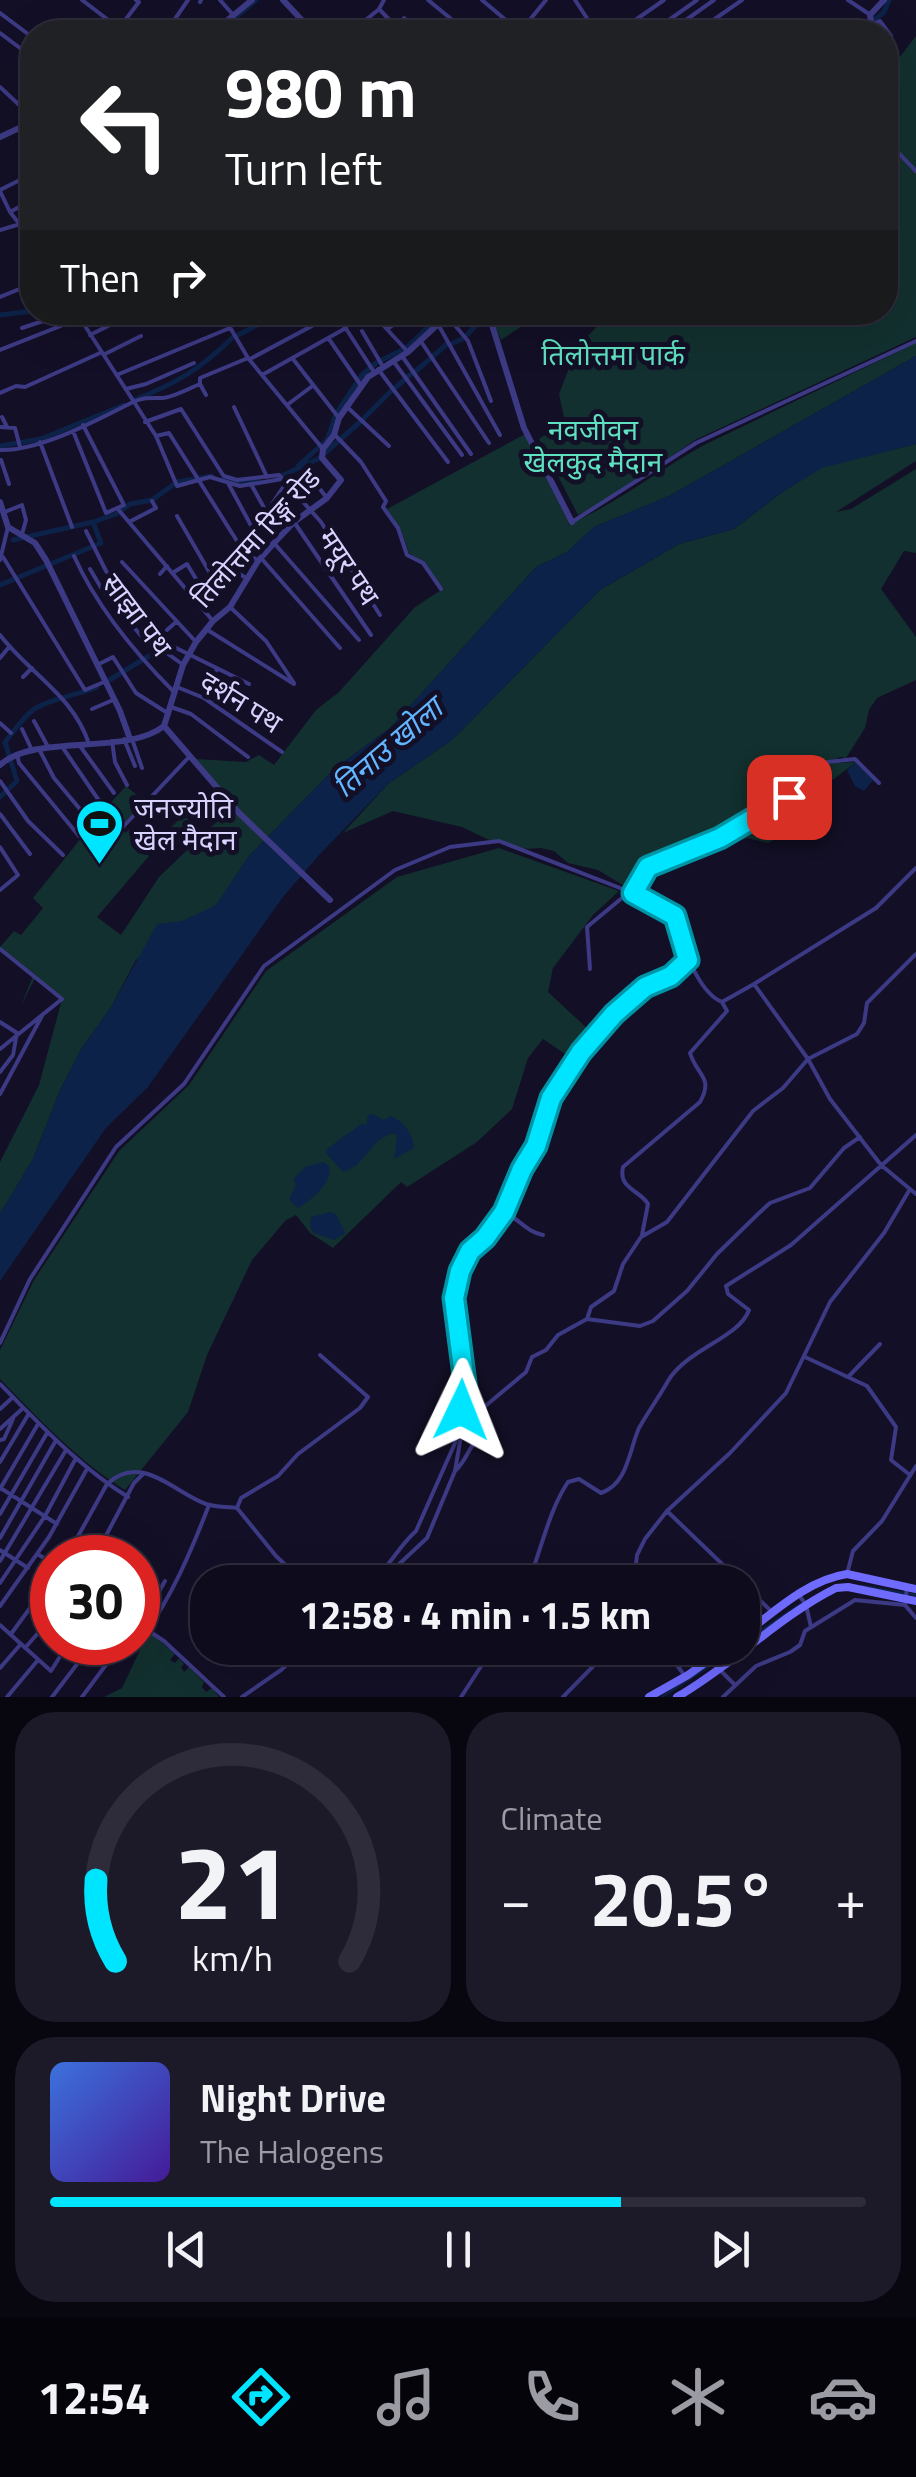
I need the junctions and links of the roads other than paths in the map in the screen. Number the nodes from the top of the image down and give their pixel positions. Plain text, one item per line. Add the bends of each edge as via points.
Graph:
1 (82, 0) edge
2 (220, 0) edge
3 (252, 0) edge
4 (283, 0) edge
5 (384, 0) edge
6 (428, 0) edge
7 (482, 0) edge
8 (546, 0) edge
9 (664, 0) edge
10 (696, 0) edge
11 (714, 0) edge
12 (742, 0) edge
13 (848, 0) edge
14 (884, 0) edge
15 (378, 9) junction
16 (870, 15) junction
17 (234, 16) junction
18 (109, 20) edge
19 (227, 20) edge
20 (302, 20) edge
21 (365, 20) edge
22 (389, 20) edge
23 (452, 20) edge
24 (506, 20) edge
25 (530, 20) edge
26 (635, 20) edge
27 (668, 20) edge
28 (686, 20) edge
29 (713, 20) edge
30 (871, 20) edge
31 (0, 33) edge
32 (20, 49) edge
33 (0, 87) edge
34 (20, 108) edge
35 (898, 152) edge
36 (916, 171) edge
37 (0, 191) edge
38 (2, 200) edge
39 (20, 207) edge
40 (10, 212) junction
41 (20, 224) joint
42 (0, 230) edge
43 (31, 325) edge
44 (70, 325) edge
45 (84, 325) edge
46 (110, 325) edge
47 (228, 325) edge
48 (313, 325) edge
49 (386, 325) edge
50 (393, 325) edge
51 (434, 325) edge
52 (441, 325) edge
53 (457, 325) edge
54 (492, 325) edge
55 (22, 328) dead end
56 (230, 328) junction
57 (389, 328) junction
58 (362, 331) dead end
59 (90, 335) junction
60 (141, 336) dead end
61 (329, 338) junction
62 (916, 341) edge
63 (420, 342) junction
64 (0, 350) edge
65 (102, 354) junction
66 (405, 354) junction
67 (249, 358) junction
68 (293, 359) junction
69 (392, 360) junction
70 (194, 362) dead end
71 (378, 367) junction
72 (117, 374) junction
73 (262, 376) junction
74 (200, 384) junction
75 (313, 385) junction
76 (360, 386) junction
77 (126, 390) junction
78 (0, 393) edge
79 (206, 395) dead end
80 (491, 401) dead end
81 (132, 403) junction
82 (287, 405) junction
83 (346, 406) junction
84 (234, 407) dead end
85 (336, 416) junction
86 (2, 417) edge
87 (145, 422) junction
88 (83, 425) junction
89 (3, 427) edge
90 (73, 430) junction
91 (334, 435) junction
92 (500, 435) dead end
93 (156, 436) junction
94 (40, 442) junction
95 (489, 442) dead end
96 (20, 445) junction
97 (389, 446) dead end
98 (0, 450) edge
99 (321, 450) junction
100 (471, 454) dead end
101 (462, 455) dead end
102 (1, 460) edge
103 (448, 462) dead end
104 (2, 473) edge
105 (224, 476) junction
106 (268, 477) junction
107 (199, 478) junction
108 (282, 479) junction
109 (312, 479) dead end
110 (9, 484) dead end
111 (228, 484) junction
112 (252, 484) junction
113 (327, 498) junction
114 (152, 501) dead end
115 (0, 502) edge
116 (309, 510) junction
117 (119, 511) junction
118 (4, 512) junction
119 (267, 513) junction
120 (177, 516) dead end
121 (129, 522) junction
122 (294, 522) junction
123 (572, 522) joint
124 (8, 527) junction
125 (72, 528) dead end
126 (254, 531) junction
127 (86, 532) dead end
128 (22, 534) junction
129 (3, 539) edge
130 (274, 543) junction
131 (242, 549) junction
132 (74, 556) dead end
133 (1, 558) edge
134 (259, 560) junction
135 (122, 562) dead end
136 (166, 566) junction
137 (90, 569) dead end
138 (173, 573) junction
139 (160, 574) dead end
140 (248, 580) junction
141 (442, 589) dead end
142 (201, 607) junction
143 (230, 607) junction
144 (380, 615) dead end
145 (213, 621) junction
146 (176, 622) junction
147 (206, 629) junction
148 (167, 630) dead end
149 (0, 635) edge
150 (372, 635) dead end
151 (358, 640) dead end
152 (196, 642) junction
153 (10, 647) junction
154 (340, 648) dead end
155 (188, 656) junction
156 (0, 658) edge
157 (96, 665) junction
158 (184, 665) junction
159 (32, 668) junction
160 (217, 669) junction
161 (23, 677) dead end
162 (212, 680) junction
163 (105, 683) junction
164 (249, 684) dead end
165 (176, 690) junction
166 (244, 693) dead end
167 (204, 698) junction
168 (114, 700) junction
169 (92, 710) dead end
170 (170, 711) junction
171 (34, 721) dead end
172 (0, 723) edge
173 (164, 726) junction
174 (22, 729) dead end
175 (11, 733) dead end
176 (129, 739) junction
177 (112, 740) junction
178 (89, 744) junction
179 (80, 746) junction
180 (63, 748) junction
181 (50, 750) junction
182 (37, 752) junction
183 (282, 752) dead end
184 (12, 756) junction
185 (248, 757) dead end
186 (188, 758) junction
187 (0, 766) edge
188 (135, 766) dead end
189 (142, 768) dead end
190 (0, 781) edge
191 (879, 782) dead end
192 (127, 785) dead end
193 (114, 793) dead end
194 (102, 805) dead end
195 (0, 814) edge
196 (89, 820) dead end
197 (121, 829) dead end
198 (79, 836) dead end
199 (0, 848) edge
200 (30, 854) dead end
201 (64, 855) dead end
202 (916, 868) edge
203 (0, 889) edge
204 (633, 893) junction
205 (330, 900) joint
206 (340, 911) junction
207 (0, 949) edge
208 (916, 954) edge
209 (688, 960) junction
210 (590, 969) dead end
211 (754, 984) junction
212 (722, 1002) junction
213 (46, 1008) junction
214 (0, 1022) edge
215 (17, 1032) junction
216 (0, 1048) edge
217 (808, 1060) junction
218 (0, 1072) edge
219 (0, 1094) edge
220 (916, 1134) edge
221 (861, 1136) junction
222 (881, 1165) junction
223 (914, 1190) edge
224 (504, 1212) junction
225 (543, 1234) dead end
226 (642, 1237) junction
227 (587, 1319) junction
228 (0, 1343) edge
229 (880, 1344) dead end
230 (320, 1355) dead end
231 (805, 1356) junction
232 (848, 1376) junction
233 (1, 1386) edge
234 (12, 1397) junction
235 (24, 1408) junction
236 (0, 1409) edge
237 (30, 1414) junction
238 (12, 1419) junction
239 (38, 1424) junction
240 (0, 1429) edge
241 (47, 1433) junction
242 (0, 1440) edge
243 (56, 1442) junction
244 (498, 1446) dead end
245 (66, 1450) junction
246 (76, 1458) junction
247 (0, 1462) edge
248 (916, 1466) edge
249 (87, 1469) junction
250 (148, 1471) junction
251 (454, 1471) junction
252 (910, 1475) junction
253 (107, 1484) junction
254 (0, 1488) edge
255 (12, 1495) junction
256 (128, 1497) junction
257 (22, 1502) junction
258 (209, 1506) junction
259 (33, 1508) junction
260 (238, 1508) junction
261 (667, 1511) junction
262 (0, 1514) edge
263 (45, 1516) junction
264 (58, 1524) junction
265 (50, 1535) edge
266 (79, 1535) edge
267 (107, 1535) edge
268 (0, 1538) edge
269 (3, 1552) edge
270 (0, 1561) edge
271 (18, 1562) junction
272 (30, 1565) edge
273 (285, 1565) edge
274 (386, 1565) edge
275 (398, 1565) edge
276 (535, 1565) edge
277 (635, 1565) edge
278 (28, 1568) junction
279 (847, 1574) junction
280 (166, 1581) dead end
281 (0, 1583) edge
282 (160, 1591) edge
283 (908, 1594) edge
284 (916, 1601) edge
285 (803, 1602) junction
286 (0, 1604) edge
287 (160, 1606) edge
288 (30, 1607) edge
289 (772, 1613) junction
290 (916, 1618) edge
291 (760, 1622) edge
292 (1, 1626) edge
293 (811, 1627) junction
294 (10, 1634) junction
295 (160, 1638) edge
296 (30, 1639) edge
297 (23, 1646) junction
298 (30, 1653) edge
299 (34, 1665) edge
300 (76, 1665) edge
301 (106, 1665) edge
302 (287, 1665) edge
303 (482, 1665) edge
304 (594, 1665) edge
305 (677, 1665) edge
306 (702, 1665) edge
307 (714, 1665) edge
308 (0, 1668) edge
309 (717, 1670) junction
310 (686, 1676) junction
311 (736, 1685) junction
312 (7, 1697) edge
313 (52, 1697) edge
314 (82, 1697) edge
315 (224, 1697) edge
316 (242, 1697) edge
317 (461, 1697) edge
318 (563, 1697) edge
319 (650, 1697) edge
320 (677, 1697) edge
321 (722, 1697) edge

1 - 18 street
2 - 17 street
3 - 17 street
4 - 20 street
5 - 15 street
6 - 23 street
7 - 24 street
8 - 25 street
9 - 26 street
10 - 27 street
11 - 28 street
12 - 29 street
13 - 16 street
14 - 16 street
15 - 21 street
15 - 22 street
16 - 30 street
17 - 19 street
31 - 32 street
33 - 34 street
35 - 36 street
37 - 38 street
38 - 40 street
39 - 40 street
40 - 41 street
41 - 42 street
43 - 55 street
44 - 64 street
45 - 59 street
46 - 59 street
47 - 56 street
48 - 67 street
49 - 57 street
50 - 57 street
51 - 63 street, तिलोत्तमा रिङ्ग रोड
52 - 92 street
53 - 80 street
54 - 123 street via 524,428
56 - 67 street
56 - 72 street
57 - 66 street
58 - 71 street
59 - 65 street
60 - 65 street
61 - 68 street
61 - 71 street via 344,326 368,365
61 - 76 street
62 - 123 street via 696,444
63 - 66 street, तिलोत्तमा रिङ्ग रोड
63 - 95 street
65 - 72 street
65 - 78 street
66 - 69 street, तिलोत्तमा रिङ्ग रोड
66 - 100 street
67 - 73 street
67 - 74 street via 200,378
68 - 73 street
68 - 75 street
69 - 71 street, तिलोत्तमा रिङ्ग रोड
69 - 101 street
70 - 77 street
71 - 76 street, तिलोत्तमा रिङ्ग रोड
71 - 103 street
72 - 77 street
73 - 82 street
74 - 79 street
74 - 81 street
75 - 82 street
75 - 85 street
76 - 83 street, तिलोत्तमा रिङ्ग रोड
77 - 81 street
81 - 87 street
81 - 88 street
82 - 99 street
83 - 85 street, तिलोत्तमा रिङ्ग रोड
83 - 97 street
84 - 106 street
85 - 91 street, तिलोत्तमा रिङ्ग रोड
86 - 89 street
87 - 93 street
87 - 105 street via 181,409
88 - 90 street
88 - 117 street via 124,505
89 - 96 street via 15,428
90 - 94 street
90 - 117 street via 106,513
91 - 99 street, तिलोत्तमा रिङ्ग रोड
91 - 141 street via 386,502 383,508 407,554
93 - 107 street via 168,433
93 - 107 street via 176,483
94 - 96 street
94 - 125 street
96 - 98 street
99 - 113 street, तिलोत्तमा रिङ्ग रोड via 341,480
102 - 104 street
104 - 110 street
105 - 106 street
105 - 111 street
106 - 108 street
107 - 111 street
107 - 131 street
108 - 112 street
108 - 116 street
108 - 119 street
109 - 113 street
111 - 112 street
111 - 126 street
112 - 119 street
113 - 116 street, तिलोत्तमा रिङ्ग रोड
114 - 121 street via 156,508
115 - 118 street
116 - 122 street, तिलोत्तमा रिङ्ग रोड
116 - 144 street
117 - 121 street
118 - 124 street
118 - 128 street via 22,506
119 - 126 street
120 - 140 street via 214,580 229,568
121 - 136 street
122 - 130 street, तिलोत्तमा रिङ्ग रोड
122 - 150 street, मयूर पथ
124 - 128 street
124 - 129 street
126 - 131 street
127 - 155 street via 106,571 156,632
128 - 157 street via 46,560
129 - 133 street
130 - 134 street, तिलोत्तमा रिङ्ग रोड
130 - 151 street
131 - 134 street
132 - 165 street, साझा पथ via 89,588 143,661
133 - 163 street via 85,690
134 - 140 street, तिलोत्तमा रिङ्ग रोड
134 - 154 street
135 - 146 street
136 - 138 street
136 - 139 street
137 - 158 street via 148,645
138 - 142 street
138 - 142 street via 187,564 207,597
140 - 143 street, तिलोत्तमा रिङ्ग रोड
142 - 145 street
143 - 145 street, तिलोत्तमा रिङ्ग रोड
143 - 147 street via 266,641 294,684
145 - 147 street, तिलोत्तमा रिङ्ग रोड
146 - 148 street
146 - 152 street
147 - 152 street, तिलोत्तमा रिङ्ग रोड
149 - 153 street
152 - 155 street, तिलोत्तमा रिङ्ग रोड
153 - 156 street
153 - 159 street
155 - 158 street, तिलोत्तमा रिङ्ग रोड
155 - 160 street
157 - 163 street
157 - 170 street via 114,657 136,692
158 - 165 street, तिलोत्तमा रिङ्ग रोड
159 - 161 street
159 - 178 street via 65,699
160 - 162 street
160 - 164 street
162 - 166 street
162 - 167 street
163 - 168 street
165 - 167 street, दर्शन पथ
165 - 170 street, तिलोत्तमा रिङ्ग रोड
167 - 183 street, दर्शन पथ
168 - 169 street
168 - 176 street
170 - 173 street, तिलोत्तमा रिङ्ग रोड
170 - 185 street via 190,714
171 - 181 street
172 - 175 street
173 - 176 street
173 - 186 street
174 - 182 street
176 - 177 street
176 - 188 street
176 - 189 street
177 - 178 street
177 - 192 street
178 - 179 street
179 - 180 street
179 - 193 street
180 - 181 street
180 - 194 street
181 - 182 street
182 - 184 street
182 - 196 street
184 - 187 street
184 - 198 street
186 - 197 street
186 - 205 street
190 - 201 street
191 - 204 street via 855,759 828,762 797,794 720,838 648,867
195 - 200 street
199 - 203 street via 18,874
202 - 211 street via 876,908
204 - 206 street via 499,841 450,846 395,870
204 - 209 street via 675,916
204 - 210 street via 587,926
205 - 206 street
206 - 228 street via 264,966 184,1084 116,1147 30,1279
207 - 213 street via 62,999
208 - 217 street via 867,1003 858,1034
209 - 212 street
209 - 224 street via 645,987 581,1052 551,1098
211 - 212 street
211 - 217 street
212 - 226 street via 727,1012 690,1053 706,1080 700,1102 623,1167 622,1179 648,1204
213 - 215 street
213 - 219 street
214 - 215 street
215 - 216 street
215 - 218 street
217 - 221 street
217 - 226 street via 753,1111 668,1222
220 - 222 street
221 - 222 street
221 - 227 street via 810,1188 770,1203 654,1321 640,1326
222 - 223 street
222 - 276 street via 791,1244 726,1286 748,1310 746,1317 690,1356 669,1380 611,1489 601,1493 579,1480 568,1482 553,1506
223 - 231 street via 830,1302
224 - 225 street
224 - 274 street via 470,1251 454,1298 466,1391 455,1443 416,1530
226 - 227 street via 614,1292 591,1307
227 - 251 street via 532,1357 526,1372 472,1418
229 - 232 street
230 - 260 street via 368,1397 278,1476 241,1498
231 - 232 street
231 - 261 street via 774,1408
232 - 252 street via 868,1386 896,1427 890,1457
233 - 234 street
234 - 235 street
234 - 236 street
235 - 237 street
235 - 238 street
237 - 239 street
237 - 247 street
238 - 240 street
238 - 242 street
239 - 241 street
239 - 254 street
241 - 243 street
241 - 255 street
243 - 245 street
243 - 257 street
244 - 251 street via 479,1436
245 - 246 street
245 - 259 street
246 - 249 street
246 - 263 street
248 - 252 street
249 - 253 street
249 - 264 street
250 - 253 street via 116,1475
250 - 256 street
250 - 258 street
251 - 275 street via 427,1538
252 - 279 street via 854,1551
253 - 256 street
253 - 266 street
254 - 255 street
255 - 257 street
255 - 262 street
256 - 267 street
257 - 259 street
257 - 268 street
258 - 260 street
258 - 287 street
259 - 263 street
259 - 269 street
260 - 273 street
261 - 277 street
261 - 289 street
263 - 264 street
263 - 271 street
264 - 265 street
269 - 270 street
269 - 271 street
271 - 278 street
271 - 281 street
272 - 278 street
278 - 286 street
279 - 283 main road
279 - 285 main road
280 - 282 street
283 - 284 main road
283 - 285 main road via 836,1588
283 - 290 street
283 - 293 street via 854,1600
285 - 289 main road
285 - 293 street
285 - 309 main road
288 - 294 street
289 - 291 main road
292 - 294 street
293 - 311 street via 800,1645 756,1666
294 - 297 street
295 - 315 street
296 - 297 street
297 - 298 street
297 - 308 street
299 - 312 street
300 - 313 street
301 - 314 street
302 - 316 street
303 - 317 street
304 - 318 street
305 - 310 street
306 - 310 main road
307 - 309 street
309 - 311 street
309 - 320 main road
310 - 319 main road
311 - 321 street

